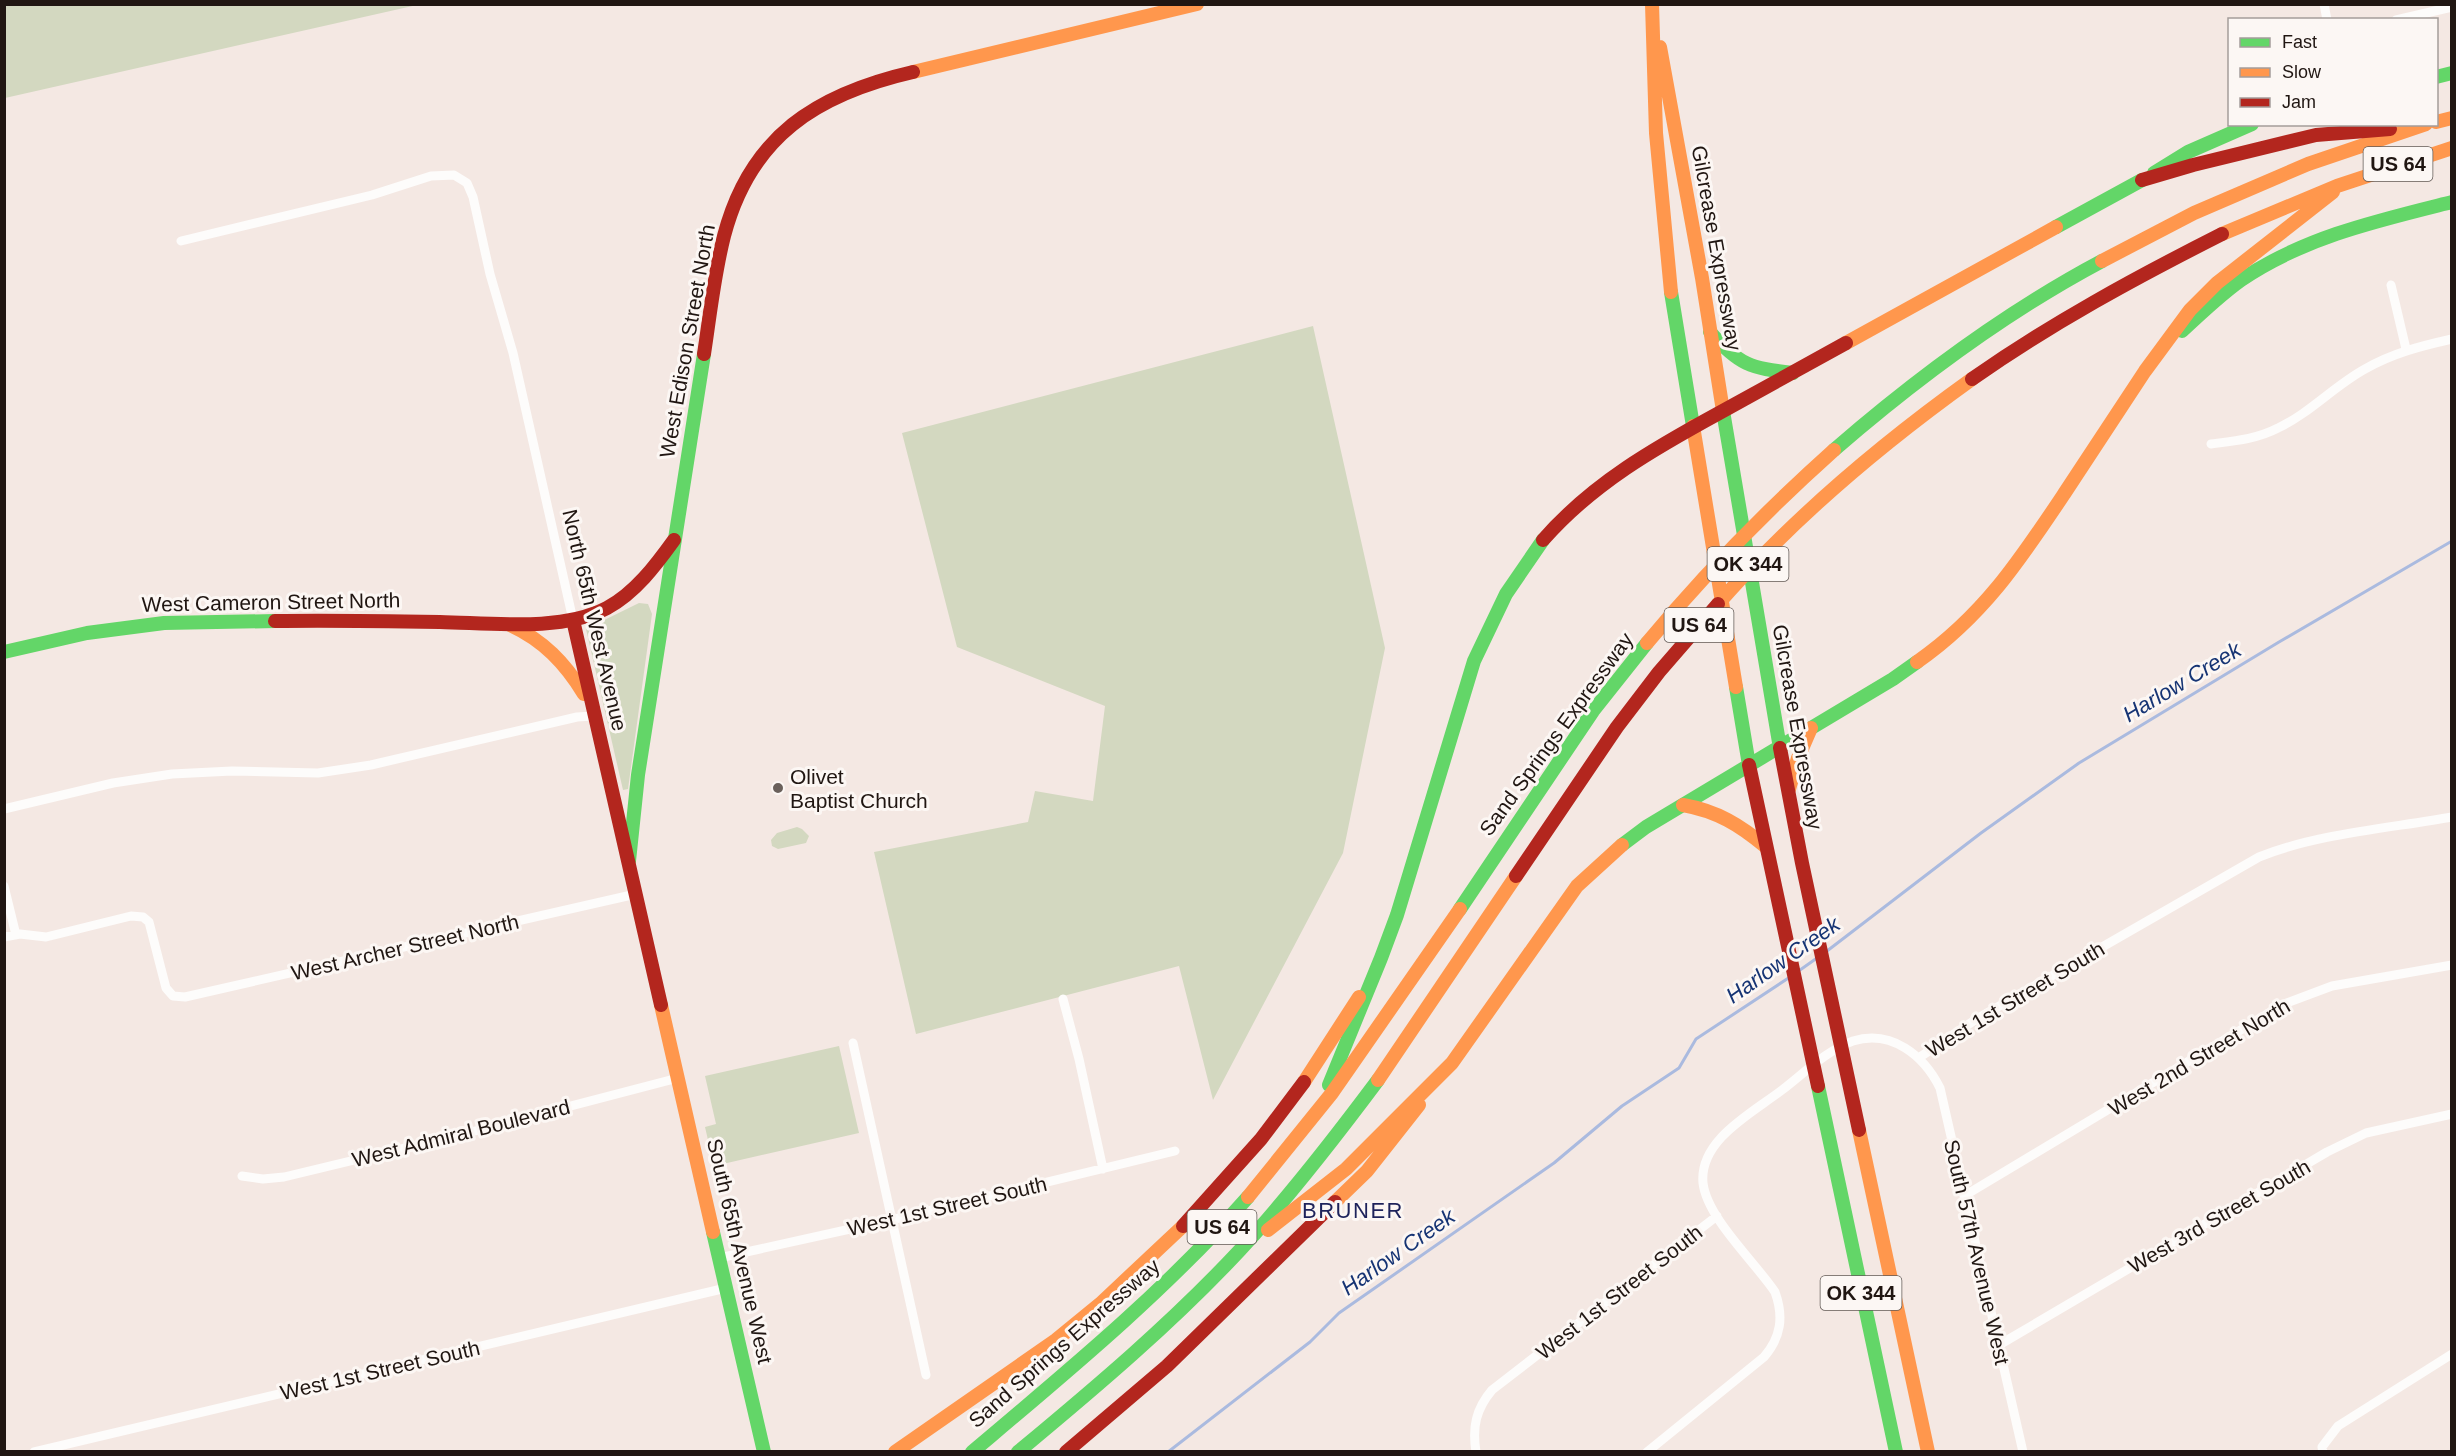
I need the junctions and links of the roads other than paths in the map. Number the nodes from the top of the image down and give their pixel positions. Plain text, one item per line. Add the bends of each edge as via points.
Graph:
1 (1197, 4) edge
2 (1652, 5) edge
3 (2451, 7) edge
4 (2404, 18) edge
5 (2247, 126) edge
6 (2413, 126) edge
7 (2421, 126) edge
8 (2451, 148) edge
9 (2142, 180) junction
10 (2346, 182) junction
11 (2451, 202) edge
12 (181, 241) dead end
13 (2391, 285) dead end
14 (1710, 332) junction
15 (2451, 339) edge
16 (2406, 349) junction
17 (2145, 371) junction
18 (1793, 373) junction
19 (1723, 411) junction
20 (1693, 426) junction
21 (2211, 444) dead end
22 (675, 539) junction
23 (573, 620) junction
24 (506, 623) junction
25 (4, 652) edge
26 (593, 716) junction
27 (1811, 728) junction
28 (1780, 748) junction
29 (1749, 765) junction
30 (1788, 792) junction
31 (1683, 805) junction
32 (4, 809) edge
33 (2451, 817) edge
34 (1766, 847) junction
35 (629, 861) junction
36 (4, 886) edge
37 (636, 894) junction
38 (16, 934) junction
39 (4, 937) edge
40 (1381, 958) junction
41 (2451, 964) edge
42 (1063, 999) dead end
43 (853, 1043) dead end
44 (1920, 1058) junction
45 (1452, 1063) junction
46 (678, 1078) junction
47 (1318, 1111) junction
48 (2451, 1114) edge
49 (1175, 1151) dead end
50 (1103, 1169) junction
51 (242, 1176) dead end
52 (1964, 1196) junction
53 (1717, 1216) junction
54 (891, 1220) junction
55 (719, 1258) junction
56 (1227, 1262) junction
57 (726, 1288) junction
58 (1999, 1346) junction
59 (2451, 1354) edge
60 (926, 1375) dead end
61 (2322, 1449) edge
62 (34, 1452) edge
63 (766, 1452) edge
64 (895, 1452) edge
65 (972, 1452) edge
66 (1018, 1452) edge
67 (1066, 1452) edge
68 (1476, 1452) edge
69 (1647, 1452) edge
70 (1896, 1452) edge
71 (1928, 1452) edge
72 (2023, 1452) edge

1 - 22 main road, West Edison Street North via 841,94 797,119 769,147 737,200 724,238
2 - 14 main road, Gilcrease Expressway
2 - 20 main road, Gilcrease Expressway via 1656,133 1670,286
3 - 4 street
5 - 9 main road via 2188,152
6 - 9 main road via 2316,135
7 - 47 main road, Sand Springs Expressway / US 64 via 2256,186 2113,255 1980,338 1828,455 1737,540 1617,678
8 - 10 main road, US 64
9 - 18 main road
10 - 17 main road via 2217,283 2190,310
10 - 56 main road, US 64 via 2183,251 2051,325 1982,369 1905,428 1790,529 1656,675 1581,777 1461,960 1352,1115 1302,1180
11 - 17 main road via 2352,227 2279,258 2207,306
12 - 23 street, North 65th West Avenue via 372,195 431,176 448,174 467,183 513,353
13 - 16 street
14 - 18 main road via 1730,356 1748,366
14 - 19 main road, Gilcrease Expressway
15 - 16 street
16 - 21 street via 2345,380 2279,428
17 - 27 main road via 2024,554 1986,602 1919,662
18 - 19 main road
19 - 20 main road
19 - 28 main road, Gilcrease Expressway / OK 344
20 - 29 main road, Gilcrease Expressway / OK 344
20 - 40 main road via 1599,484 1563,516 1512,580 1474,661
22 - 23 main road, West Cameron Street North via 654,567 623,597
22 - 35 main road, West Edison Street North via 638,775
23 - 24 main road, West Cameron Street North
23 - 26 main road, North 65th West Avenue
24 - 25 main road, West Cameron Street North via 164,623 87,633
24 - 26 main road, West Cameron Street North via 533,636 554,653 575,679
26 - 32 street via 371,765 318,773 172,774 112,783
26 - 35 main road, North 65th West Avenue
27 - 28 main road
27 - 30 main road
28 - 29 main road
28 - 30 main road, Gilcrease Expressway / OK 344
29 - 31 main road
29 - 34 main road, Gilcrease Expressway / OK 344
30 - 71 main road, Gilcrease Expressway / OK 344
31 - 34 main road via 1727,816
31 - 45 main road via 1623,844 1577,886
33 - 44 street, West 1st Street South via 2314,841 2259,856 1975,1020
34 - 70 main road, Gilcrease Expressway / OK 344
35 - 37 main road, North 65th West Avenue
36 - 38 street
37 - 38 street, West Archer Street North via 195,995 173,996 163,980 149,922 143,917 131,916 46,937
37 - 46 main road, North 65th West Avenue
38 - 39 street
40 - 47 main road
40 - 64 main road via 1315,1069 1251,1151 1185,1222 1057,1340
41 - 52 street, West 2nd Street North via 2332,986 2284,1004
42 - 50 street
43 - 54 street
44 - 52 street, South 57th Avenue West via 1940,1088
44 - 53 street, West 1st Street South via 1887,1040 1852,1041 1825,1057 1722,1136 1708,1154 1703,1172 1705,1192
45 - 56 main road via 1346,1169
45 - 67 main road via 1367,1171 1167,1366
46 - 51 street, West Admiral Boulevard via 284,1177
46 - 55 main road, South 65th Avenue West
47 - 65 main road, Sand Springs Expressway / US 64 via 1233,1215 1157,1292
48 - 58 street, West 3rd Street South via 2366,1133 2334,1149
49 - 50 street, West 1st Street South
50 - 54 street, West 1st Street South
52 - 58 street, South 57th Avenue West
53 - 68 street, West 1st Street South via 1501,1381 1483,1400 1475,1420
53 - 69 street via 1775,1292 1781,1315 1777,1337 1756,1364
54 - 55 street, West 1st Street South
54 - 60 street
55 - 57 main road, South 65th Avenue West
56 - 66 main road, US 64 via 1107,1378
57 - 62 street, West 1st Street South
57 - 63 main road, South 65th Avenue West
58 - 72 street, South 57th Avenue West
59 - 61 street via 2338,1426

